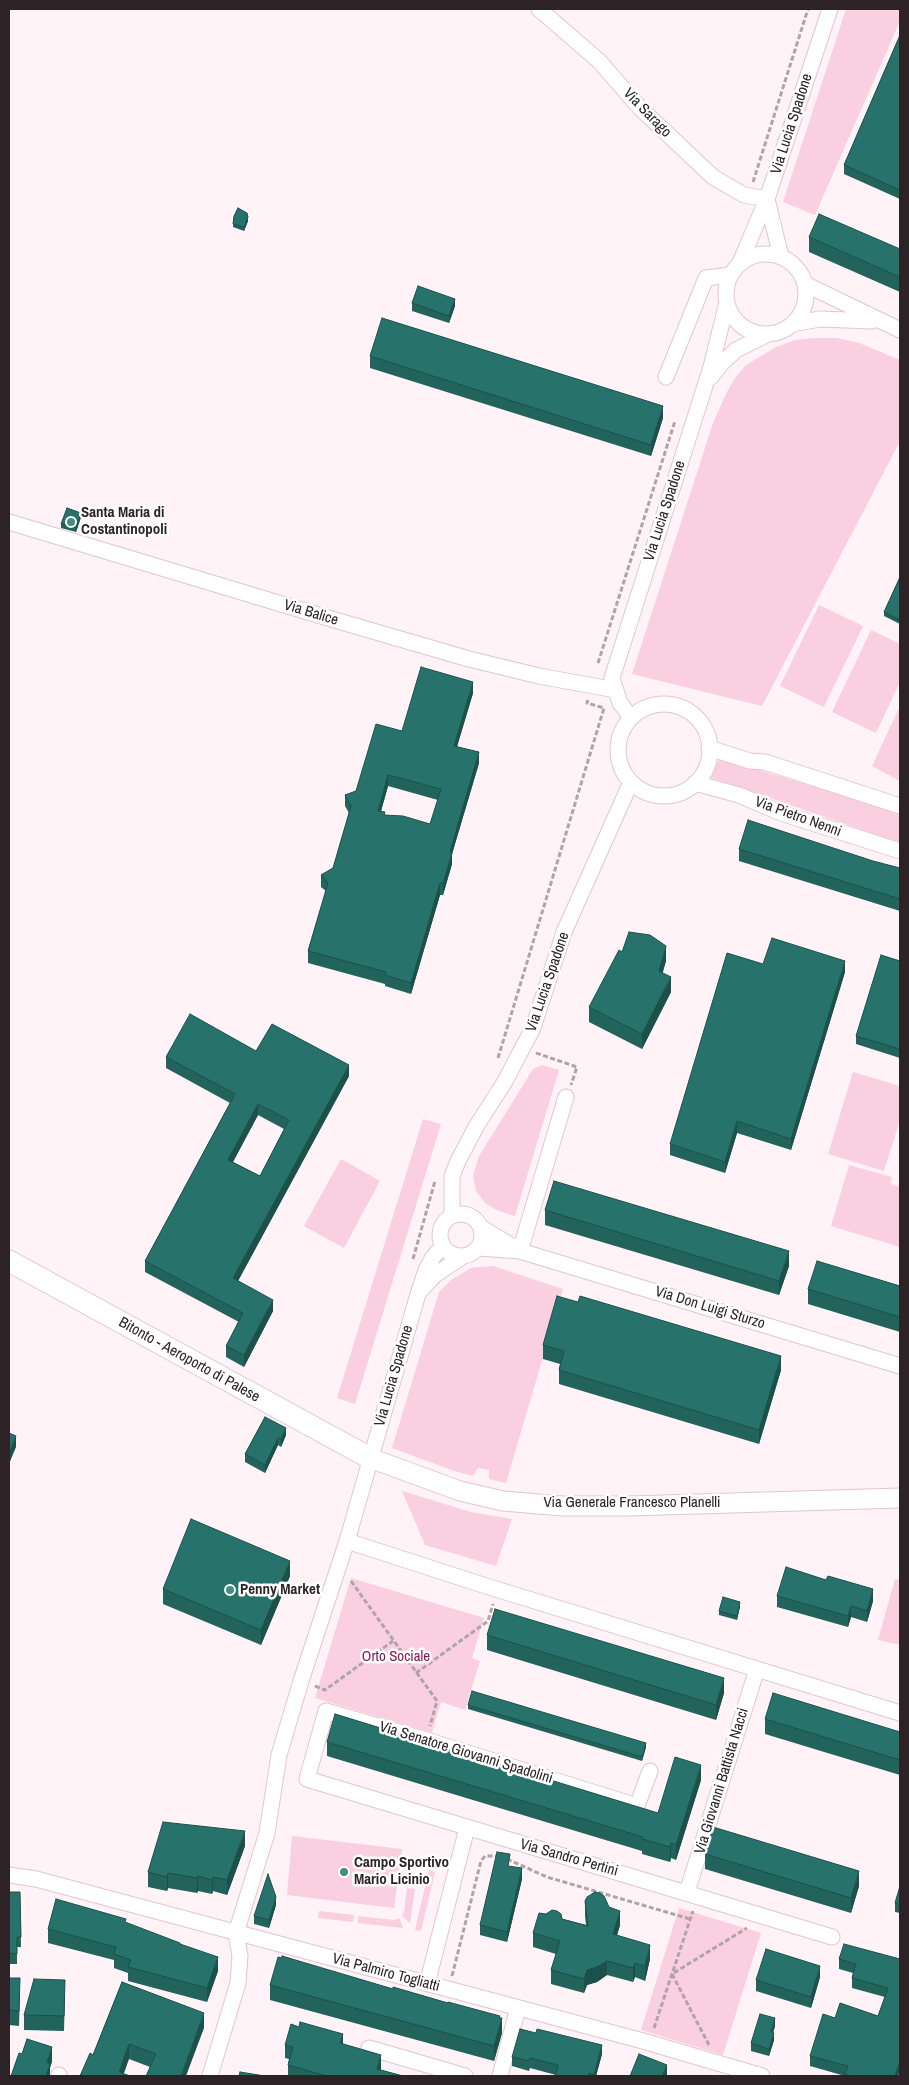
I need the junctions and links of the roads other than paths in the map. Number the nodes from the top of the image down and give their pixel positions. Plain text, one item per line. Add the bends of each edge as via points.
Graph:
1 (539, 9) edge
2 (830, 9) edge
3 (767, 199) junction
4 (781, 257) junction
5 (735, 270) junction
6 (805, 284) junction
7 (727, 302) junction
8 (878, 321) junction
9 (792, 324) junction
10 (900, 330) edge
11 (768, 334) junction
12 (666, 377) dead end
13 (705, 387) junction
14 (9, 522) edge
15 (616, 690) junction
16 (630, 716) dead end
17 (709, 748) junction
18 (631, 782) junction
19 (695, 783) junction
20 (900, 806) edge
21 (900, 851) edge
22 (566, 1097) road end
23 (452, 1176) junction
24 (452, 1216) junction
25 (477, 1222) junction
26 (442, 1246) junction
27 (479, 1248) junction
28 (520, 1251) junction
29 (462, 1257) junction
30 (9, 1261) edge
31 (418, 1294) junction
32 (900, 1366) edge
33 (370, 1458) junction
34 (900, 1498) edge
35 (347, 1541) junction
36 (757, 1669) junction
37 (900, 1713) edge
38 (650, 1771) dead end
39 (306, 1779) joint
40 (467, 1828) junction
41 (9, 1874) edge
42 (693, 1894) junction
43 (236, 1933) junction
44 (832, 1937) dead end
45 (427, 1984) junction
46 (518, 2008) junction
47 (369, 2048) dead end
48 (210, 2076) edge
49 (465, 2076) edge
50 (500, 2076) edge
51 (762, 2076) edge

1 - 3 street, Via Sarago via 600,61 640,108 713,177 744,195
2 - 3 street, Via Lucia Spadone
3 - 4 street
3 - 5 street, Via Lucia Spadone
4 - 5 street via 770,254 748,258
4 - 6 street via 796,268
5 - 7 street via 727,289
5 - 12 street via 706,278
6 - 8 street
6 - 9 street via 805,302
7 - 11 street via 742,325
7 - 13 street, Via Lucia Spadone
8 - 9 street via 820,318
8 - 10 street
9 - 11 street
11 - 13 street via 736,350
13 - 15 street, Via Lucia Spadone via 612,678
14 - 15 street, Via Balice via 470,658 540,676
15 - 16 street, Via Lucia Spadone via 620,703
17 - 18 street via 701,722 685,709 665,704 645,708 629,720 619,738 618,758
17 - 19 street via 704,772
17 - 20 street via 750,761 765,762
18 - 19 street via 642,790 662,796 682,792
18 - 23 street, Via Lucia Spadone via 564,932 524,1049 464,1147
19 - 21 street, Via Pietro Nenni
22 - 28 street
23 - 24 street
23 - 25 street
24 - 25 street via 462,1213
24 - 26 street via 440,1232
25 - 27 street via 482,1242
25 - 28 street
26 - 29 street via 453,1255
26 - 31 street, Via Lucia Spadone via 426,1270
27 - 28 street
27 - 29 street
28 - 32 street, Via Don Luigi Sturzo
29 - 31 street via 435,1275
30 - 33 main road, Bitonto - Aeroporto di Palese
31 - 33 street, Via Lucia Spadone
33 - 34 street, Via Generale Francesco Planelli via 460,1491 503,1500 562,1506
33 - 35 street, Via Lucia Spadone
35 - 36 street
35 - 43 street, Via Lucia Spadone via 279,1755 267,1834
36 - 37 street
36 - 42 street, Via Giovanni Battista Nacci
38 - 39 street, Via Senatore Giovanni Spadolini via 637,1806 326,1711
39 - 40 street, Via Sandro Pertini
40 - 42 street, Via Sandro Pertini
40 - 45 street
41 - 43 street, Via Palmiro Togliatti
42 - 44 street, Via Sandro Pertini
43 - 45 street, Via Palmiro Togliatti
43 - 48 street via 240,1956 238,1983
45 - 46 street, Via Palmiro Togliatti
46 - 50 street
46 - 51 street, Via Palmiro Togliatti
47 - 49 street

